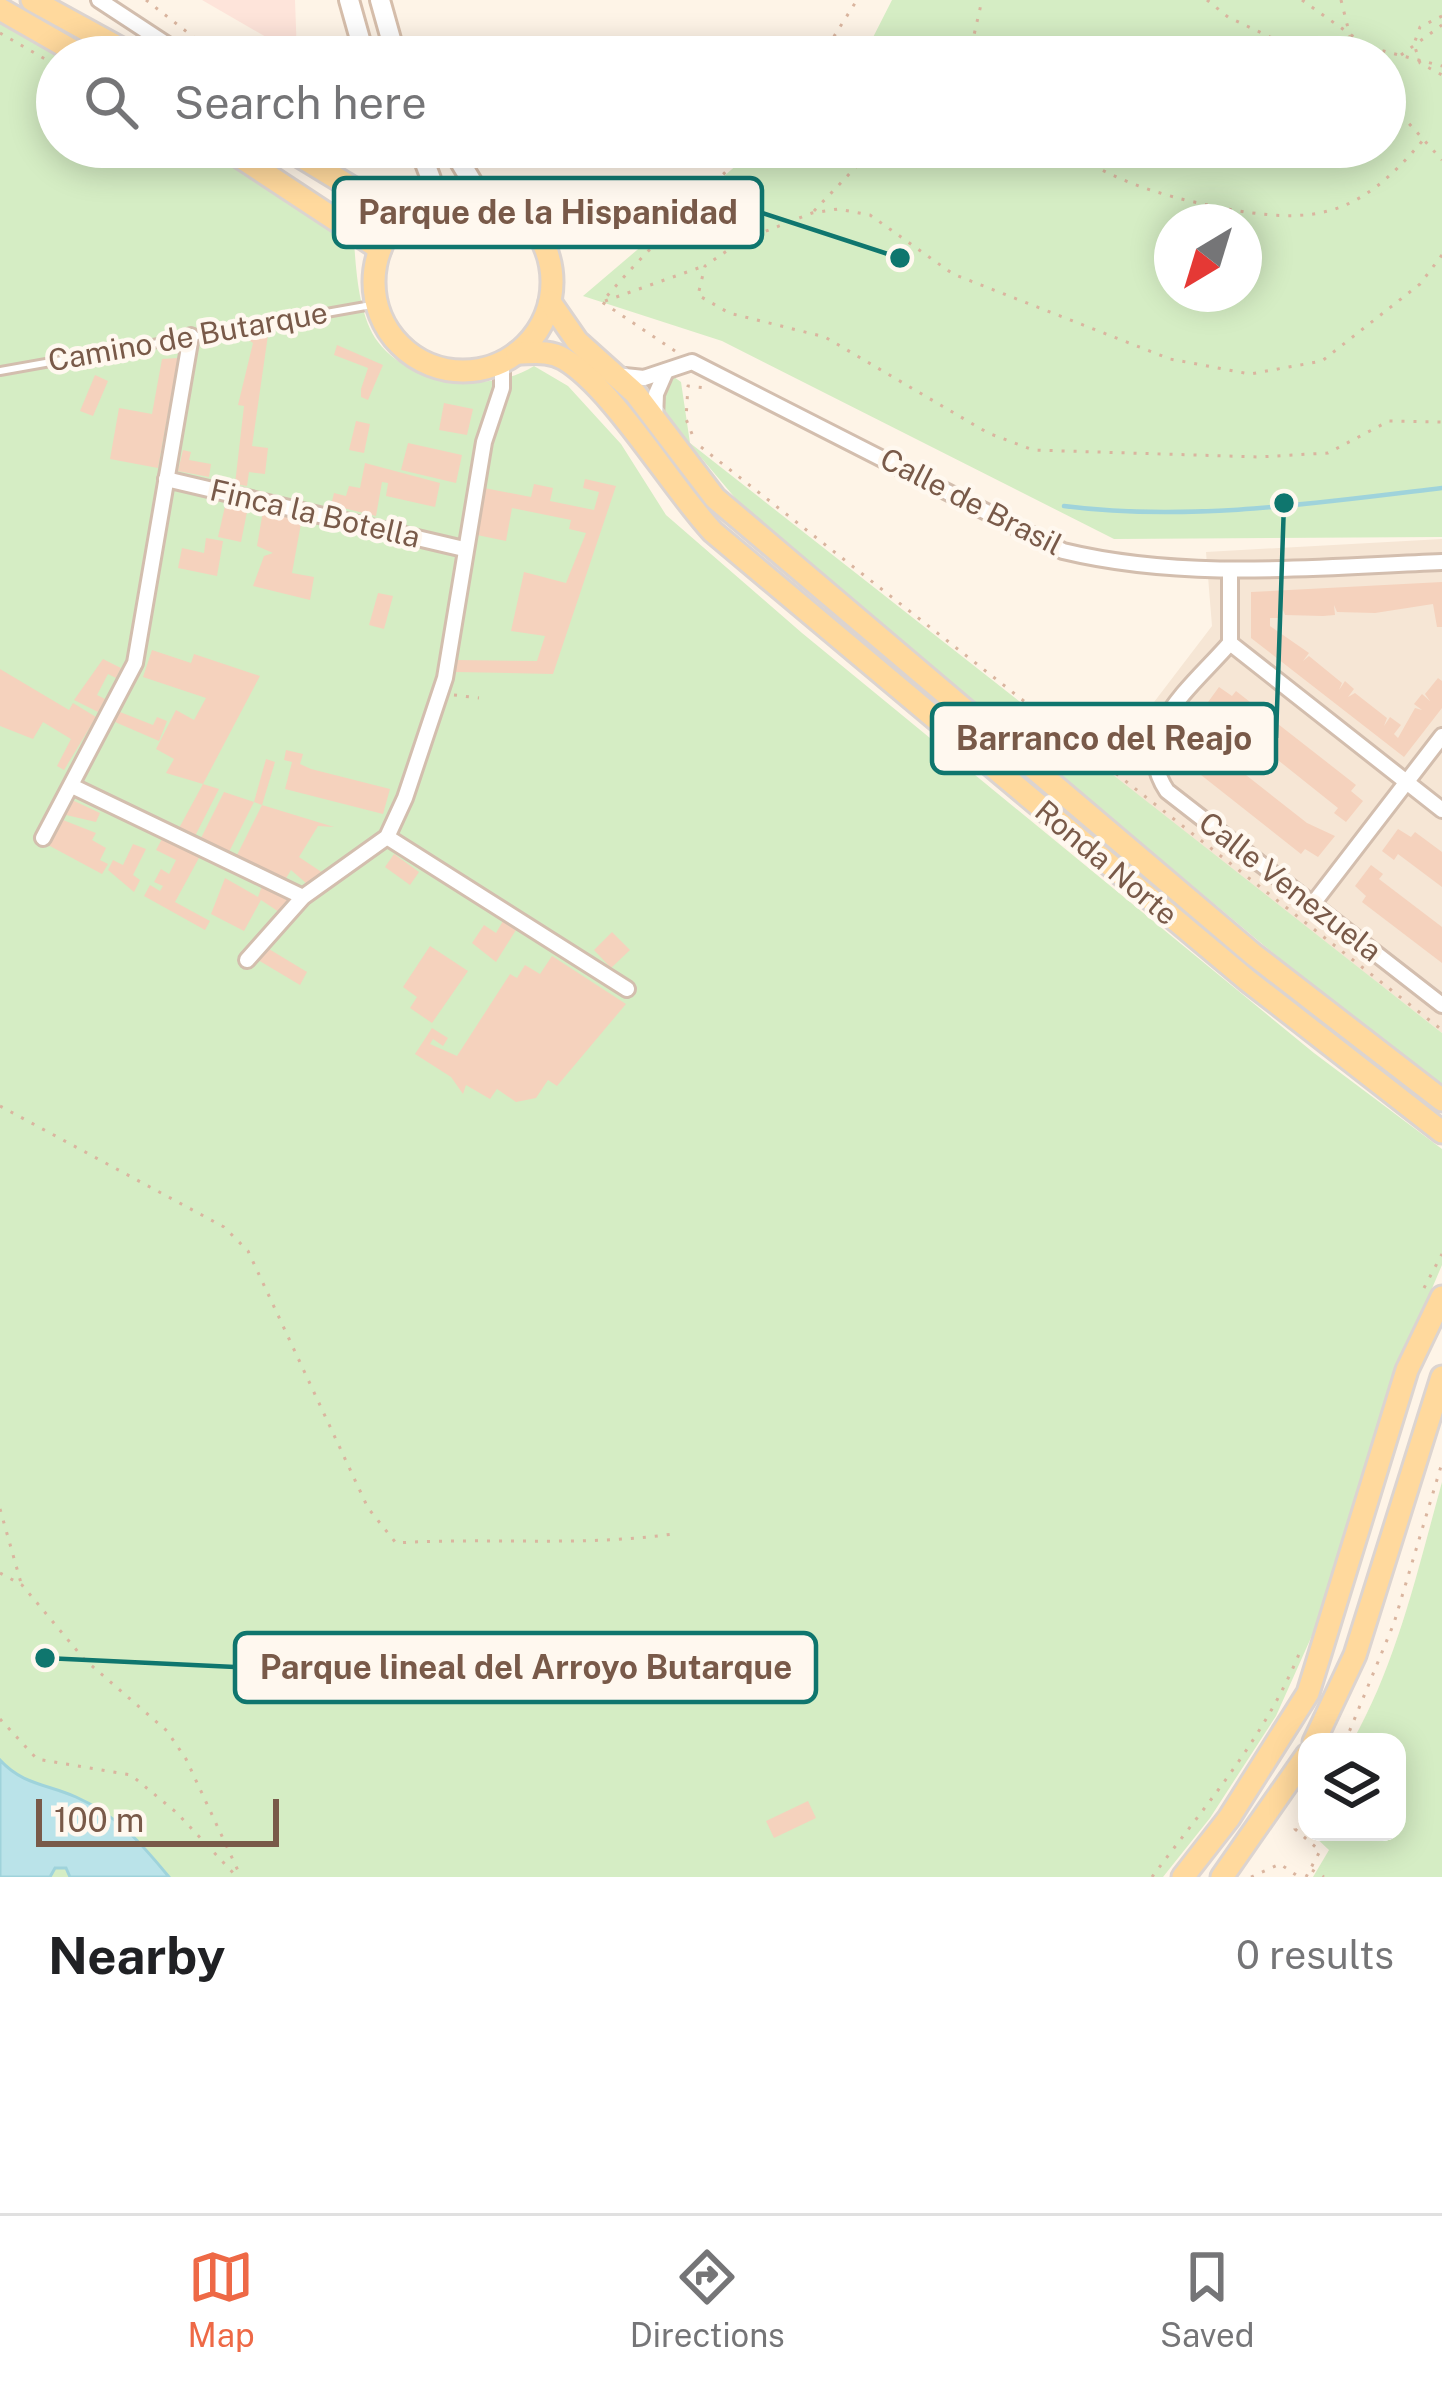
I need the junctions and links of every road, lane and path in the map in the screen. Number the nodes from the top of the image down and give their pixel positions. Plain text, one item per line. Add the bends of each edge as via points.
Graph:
1 (32, 0) edge
2 (99, 0) edge
3 (146, 0) edge
4 (349, 0) edge
5 (380, 0) edge
6 (856, 0) edge
7 (982, 0) edge
8 (1207, 0) edge
9 (1302, 0) edge
10 (1341, 0) edge
11 (0, 9) edge
12 (1442, 16) edge
13 (1442, 25) edge
14 (0, 33) edge
15 (47, 36) edge
16 (98, 36) edge
17 (154, 36) edge
18 (192, 36) edge
19 (359, 36) edge
20 (390, 36) edge
21 (834, 36) edge
22 (973, 36) edge
23 (1268, 36) edge
24 (1347, 36) edge
25 (1350, 36) edge
26 (1414, 48) junction
27 (1406, 52) edge
28 (36, 54) edge
29 (1406, 58) edge
30 (1420, 62) junction
31 (1442, 65) edge
32 (1442, 75) edge
33 (1406, 120) edge
34 (1424, 139) junction
35 (1442, 160) edge
36 (1406, 161) edge
37 (257, 168) edge
38 (320, 168) edge
39 (427, 168) edge
40 (464, 168) edge
41 (730, 168) edge
42 (855, 168) edge
43 (1097, 168) edge
44 (1400, 168) edge
45 (480, 195) junction
46 (418, 206) junction
47 (812, 213) junction
48 (538, 234) junction
49 (649, 245) junction
50 (380, 249) junction
51 (1442, 255) edge
52 (705, 266) junction
53 (550, 302) junction
54 (602, 302) junction
55 (377, 304) junction
56 (191, 336) junction
57 (509, 358) junction
58 (692, 362) junction
59 (0, 371) edge
60 (666, 371) junction
61 (716, 374) junction
62 (615, 375) junction
63 (655, 419) junction
64 (1442, 422) edge
65 (166, 479) junction
66 (464, 549) junction
67 (1442, 562) edge
68 (1230, 569) junction
69 (1230, 643) junction
70 (440, 693) junction
71 (479, 698) dead end
72 (1442, 736) edge
73 (1407, 782) junction
74 (74, 787) junction
75 (1442, 810) edge
76 (387, 837) junction
77 (43, 838) dead end
78 (302, 897) junction
79 (1312, 905) junction
80 (248, 960) dead end
81 (627, 989) dead end
82 (1442, 1005) edge
83 (1442, 1030) edge
84 (1442, 1100) edge
85 (0, 1106) edge
86 (1442, 1132) edge
87 (1442, 1254) edge
88 (1431, 1298) edge
89 (1442, 1377) edge
90 (1442, 1462) edge
91 (0, 1509) edge
92 (673, 1534) dead end
93 (0, 1573) edge
94 (22, 1585) junction
95 (1300, 1652) dead end
96 (0, 1719) edge
97 (1318, 1733) edge
98 (1349, 1733) edge
99 (1298, 1768) edge
100 (1309, 1841) edge
101 (1311, 1869) junction
102 (239, 1877) edge
103 (1152, 1877) edge
104 (1183, 1877) edge
105 (1222, 1877) edge
106 (1251, 1877) edge
107 (1299, 1877) edge
108 (1306, 1877) edge
109 (1324, 1877) edge

1 - 16 main road
2 - 17 street
3 - 18 path
4 - 19 main road
5 - 20 main road
6 - 21 path
7 - 22 path
8 - 23 path
9 - 24 path
10 - 25 path
11 - 15 main road
12 - 26 path via 1420,27
13 - 26 path
14 - 28 path
26 - 27 path
26 - 30 path
29 - 30 path
30 - 31 path
30 - 32 path
33 - 34 path
34 - 35 path
34 - 36 path
37 - 50 main road
38 - 46 main road via 382,206
39 - 46 main road via 431,178
40 - 45 main road
41 - 49 path
42 - 47 path
43 - 44 path via 1132,188 1296,219 1357,200
45 - 46 main road via 450,194
45 - 48 main road via 513,209
46 - 50 main road
47 - 51 path via 870,215 953,274 1170,359 1250,374 1322,361 1420,284
47 - 52 path via 741,241
48 - 49 path via 603,231
48 - 53 main road, Ronda Norte via 550,267
49 - 54 path
50 - 55 main road
52 - 54 path
52 - 64 path via 698,296 729,313 825,337 988,434 1033,450 1328,453 1389,421
53 - 57 main road via 541,325
53 - 62 main road, Ronda Norte
54 - 58 path
55 - 56 lane, Camino de Butarque
55 - 57 main road, Ronda Norte via 387,328 426,363 464,370
56 - 59 lane, Camino de Butarque
56 - 65 street, Finca la Botella
57 - 66 street
57 - 86 main road, Ronda Norte via 547,352 566,360 713,532 1229,966
58 - 60 street
58 - 61 street, Calle de Brasil
60 - 62 street
60 - 63 street
61 - 68 street, Calle de Brasil via 1063,551 1126,566
61 - 83 path via 710,388 688,386 686,419 695,442
62 - 63 main road, Ronda Norte
63 - 84 main road, Ronda Norte via 715,497 1254,955
65 - 66 street, Finca la Botella
65 - 74 street, Finca la Botella via 135,663
66 - 70 street
67 - 68 street, Calle de Brasil
68 - 69 street
69 - 73 street
69 - 79 street, Calle Venezuela via 1158,727 1152,761 1167,791
70 - 71 path
70 - 76 street
72 - 73 street
73 - 75 street
73 - 79 street
74 - 77 street, Finca la Botella
74 - 78 street
76 - 78 street
76 - 81 street
78 - 80 street
79 - 82 street, Calle Venezuela
85 - 92 path via 224,1226 248,1250 368,1508 396,1544 497,1536 566,1544
87 - 88 path
88 - 104 main road via 1308,1693
89 - 97 main road via 1355,1654
90 - 98 path via 1394,1623
91 - 94 path
93 - 94 path
94 - 102 path via 84,1659 167,1731
95 - 103 path via 1250,1745
96 - 102 path via 37,1759 131,1775
99 - 105 main road
100 - 101 path via 1320,1851
101 - 108 path
101 - 109 path
106 - 107 path via 1280,1864

